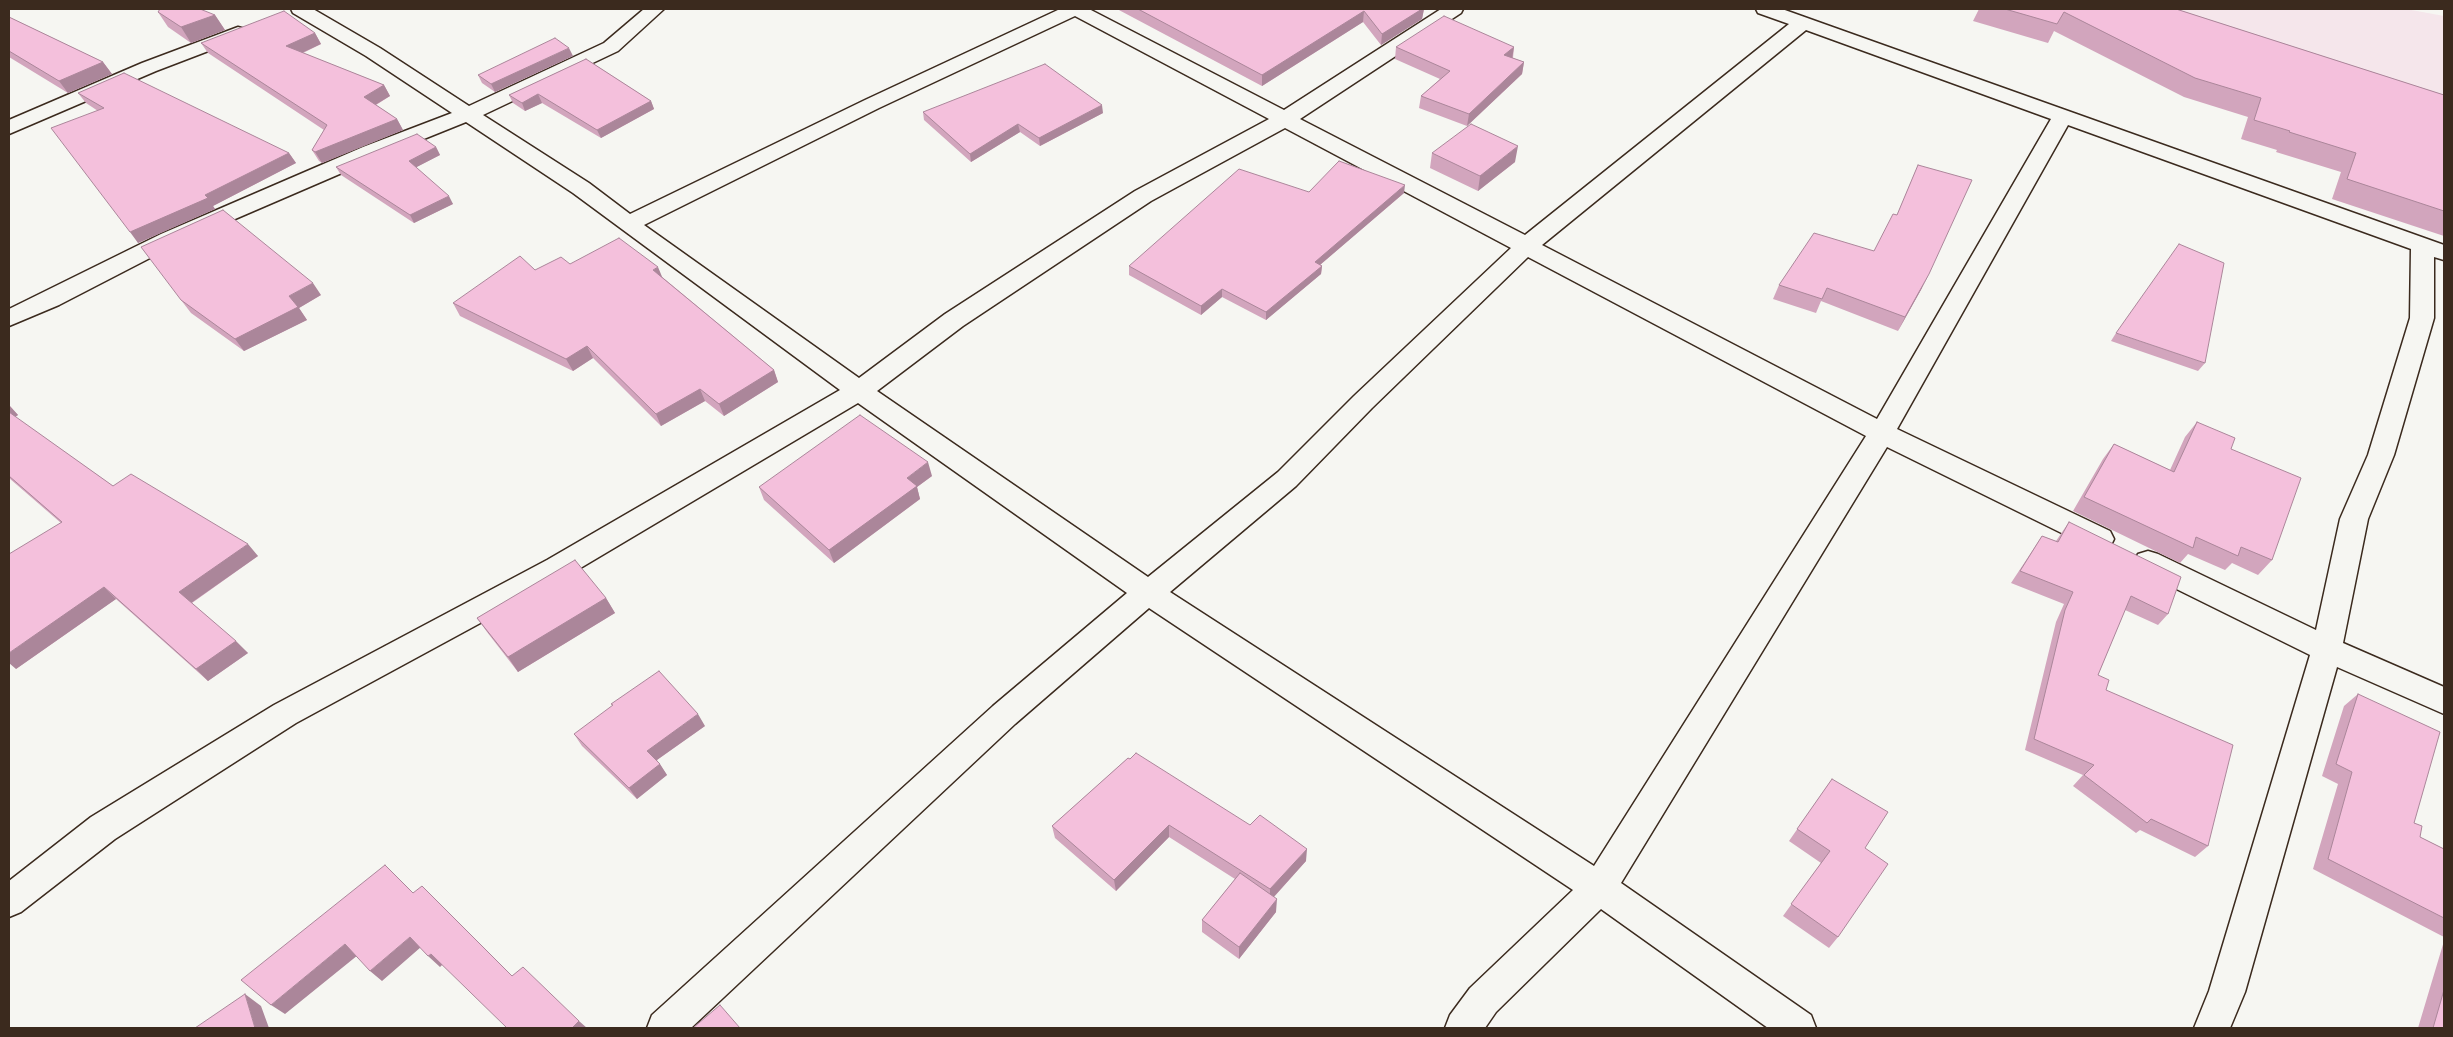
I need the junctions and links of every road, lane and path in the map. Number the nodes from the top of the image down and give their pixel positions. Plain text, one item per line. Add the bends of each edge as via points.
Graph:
1 (655, 9) edge
2 (1454, 9) edge
3 (1765, 9) edge
4 (296, 11) edge
5 (1803, 23) junction
6 (256, 26) edge
7 (468, 114) junction
8 (2063, 116) junction
9 (1285, 119) junction
10 (9, 128) edge
11 (628, 224) junction
12 (1526, 246) junction
13 (2433, 249) edge
14 (9, 318) edge
15 (859, 392) junction
16 (1882, 433) junction
17 (1149, 593) junction
18 (2327, 650) junction
19 (2444, 701) edge
20 (1599, 888) junction
21 (9, 901) edge
22 (665, 1028) edge
23 (1463, 1028) edge
24 (1798, 1028) edge
25 (2212, 1028) edge

1 - 7 street via 611,47
2 - 9 street
3 - 5 street
4 - 7 street
5 - 8 street
5 - 12 street
6 - 10 street via 149,67
7 - 11 street via 581,188
7 - 14 street via 169,239
8 - 13 street
8 - 16 street
9 - 11 street via 1075,9
9 - 12 street
9 - 15 street via 1143,196 954,320
11 - 15 street
12 - 16 street
12 - 17 street via 1287,479
13 - 18 street via 2422,318 2381,456 2354,519
15 - 17 street
15 - 21 street via 557,568 285,714 103,828
16 - 18 street
16 - 20 street
17 - 20 street
17 - 22 street via 1004,715
18 - 19 street
18 - 25 street via 2227,992
20 - 23 street via 1483,1000
20 - 24 street

